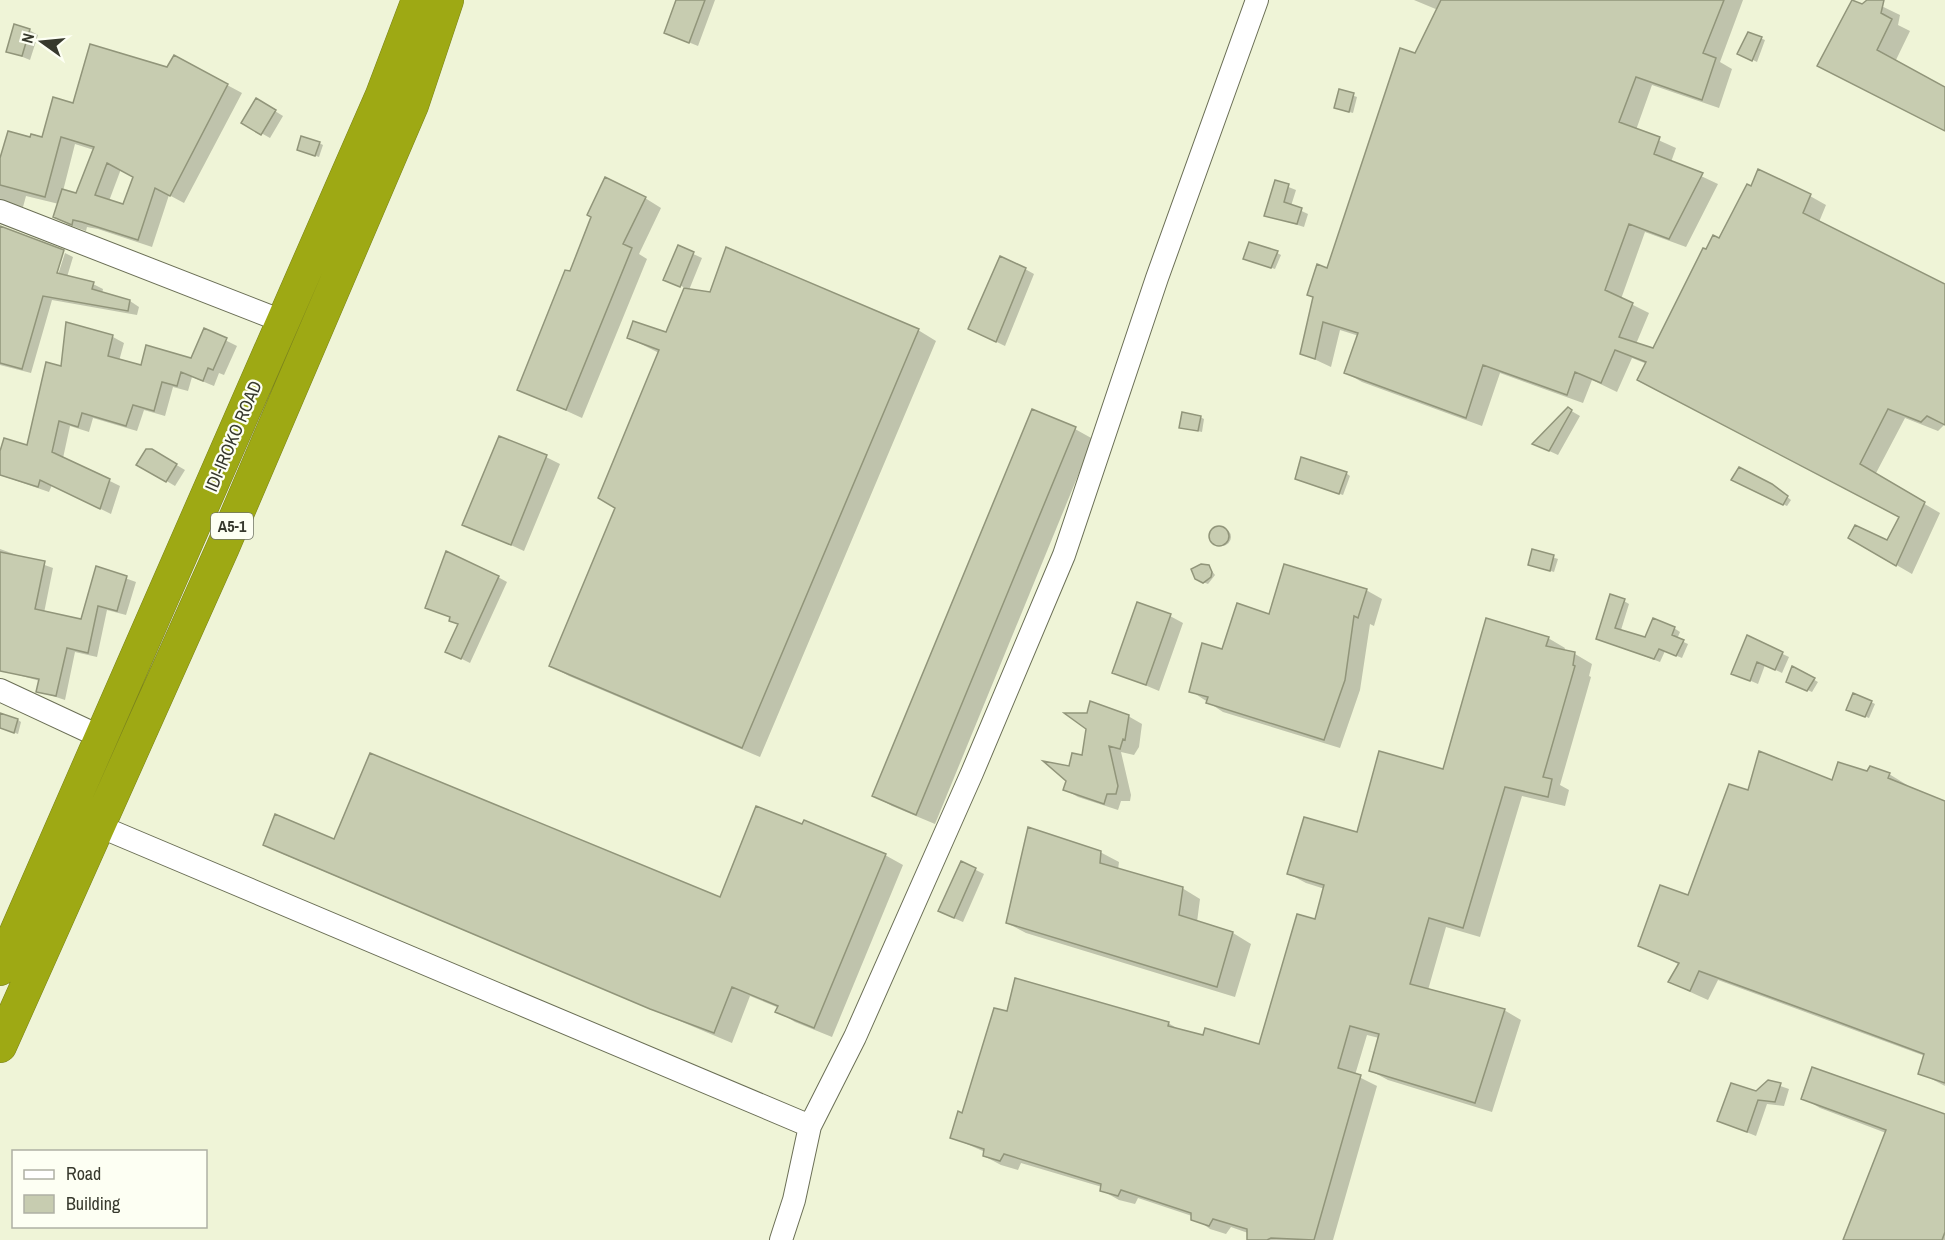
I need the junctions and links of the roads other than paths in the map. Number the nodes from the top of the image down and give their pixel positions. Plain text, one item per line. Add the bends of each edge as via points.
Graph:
1 (418, 0) edge
2 (447, 0) edge
3 (1257, 0) edge
4 (0, 211) edge
5 (282, 321) junction
6 (0, 690) edge
7 (103, 738) junction
8 (69, 811) junction
9 (98, 828) junction
10 (0, 969) edge
11 (0, 1046) edge
12 (810, 1126) junction
13 (781, 1240) edge

1 - 5 highway, IDI-IROKO ROAD / A5-1 via 382,95
2 - 9 highway, A5-1 via 412,105
3 - 12 street via 1157,278 1064,555 855,1037
4 - 5 street
5 - 7 highway, IDI-IROKO ROAD / A5-1
6 - 7 street
7 - 8 highway, IDI-IROKO ROAD / A5-1
8 - 9 street
8 - 10 highway, IDI-IROKO ROAD / A5-1
9 - 11 highway, A5-1
9 - 12 street
12 - 13 street

